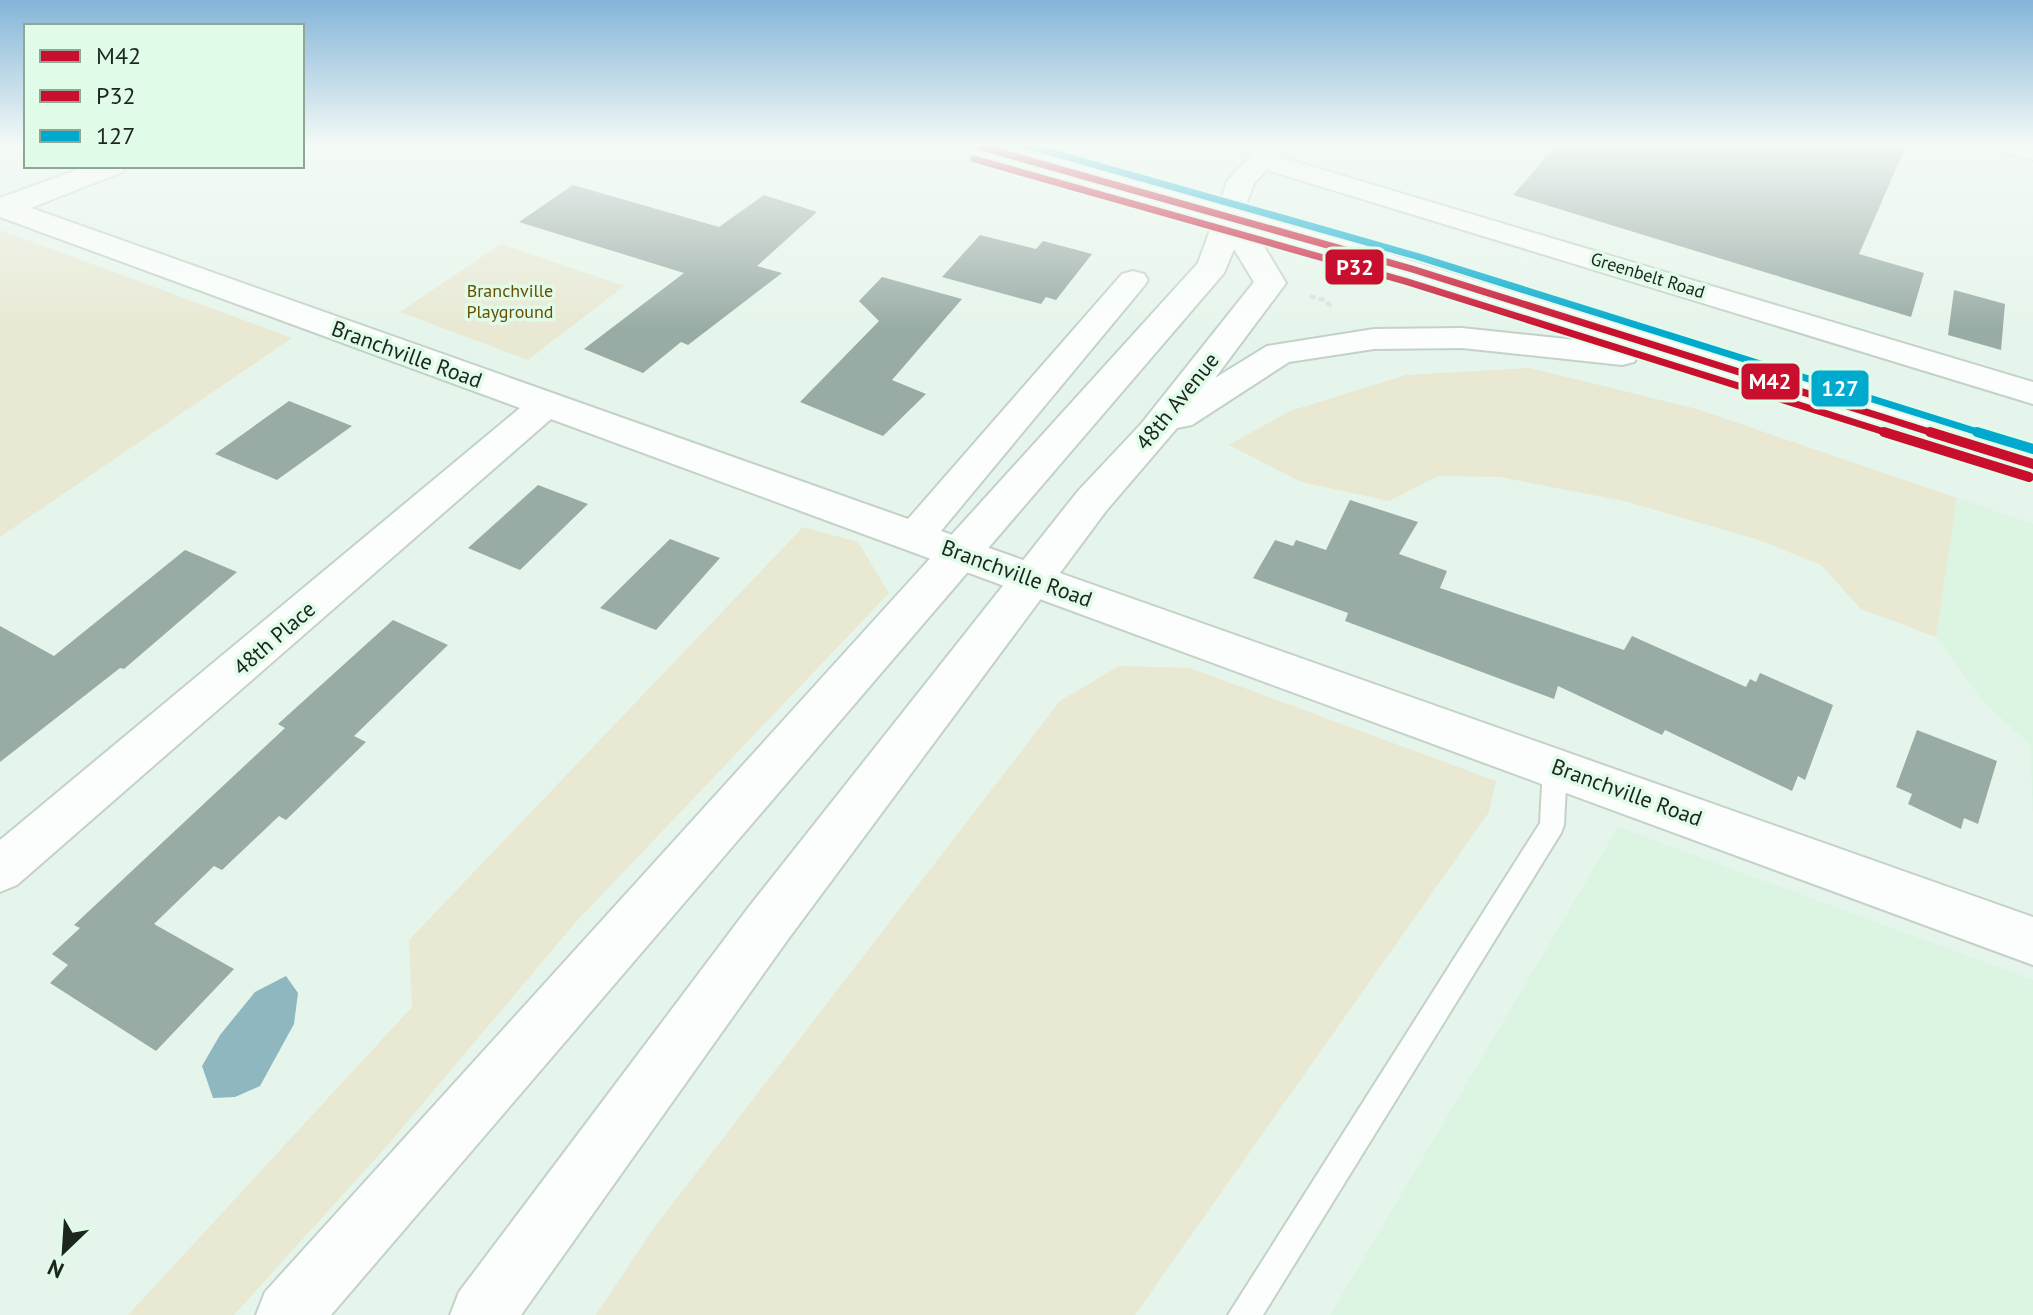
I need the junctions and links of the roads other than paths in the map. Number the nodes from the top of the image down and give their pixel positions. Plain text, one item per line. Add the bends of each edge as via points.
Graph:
1 (1202, 207) edge
2 (1232, 207) edge
3 (1441, 207) edge
4 (3, 208) edge
5 (1230, 215) junction
6 (1133, 280) dead end
7 (1746, 374) junction
8 (2033, 393) edge
9 (547, 404) junction
10 (1154, 433) junction
11 (2033, 464) edge
12 (915, 536) junction
13 (962, 553) junction
14 (1032, 578) junction
15 (1555, 766) junction
16 (0, 870) edge
17 (2033, 941) edge
18 (288, 1315) edge
19 (482, 1315) edge
20 (1244, 1315) edge

1 - 5 main road
2 - 5 street
3 - 8 street, Greenbelt Road
4 - 9 street, Branchville Road
5 - 7 main road
5 - 10 main road, 48th Avenue via 1270,283
5 - 13 main road via 1213,266
6 - 12 street
7 - 10 main road via 1493,341 1374,339 1279,353
7 - 11 main road
9 - 12 street, Branchville Road
9 - 16 street, 48th Place
10 - 14 main road, 48th Avenue
12 - 13 street, Branchville Road
13 - 14 street, Branchville Road
13 - 18 main road
14 - 15 street, Branchville Road
14 - 19 main road, 48th Avenue via 767,925
15 - 17 street, Branchville Road
15 - 20 lane via 1552,825

